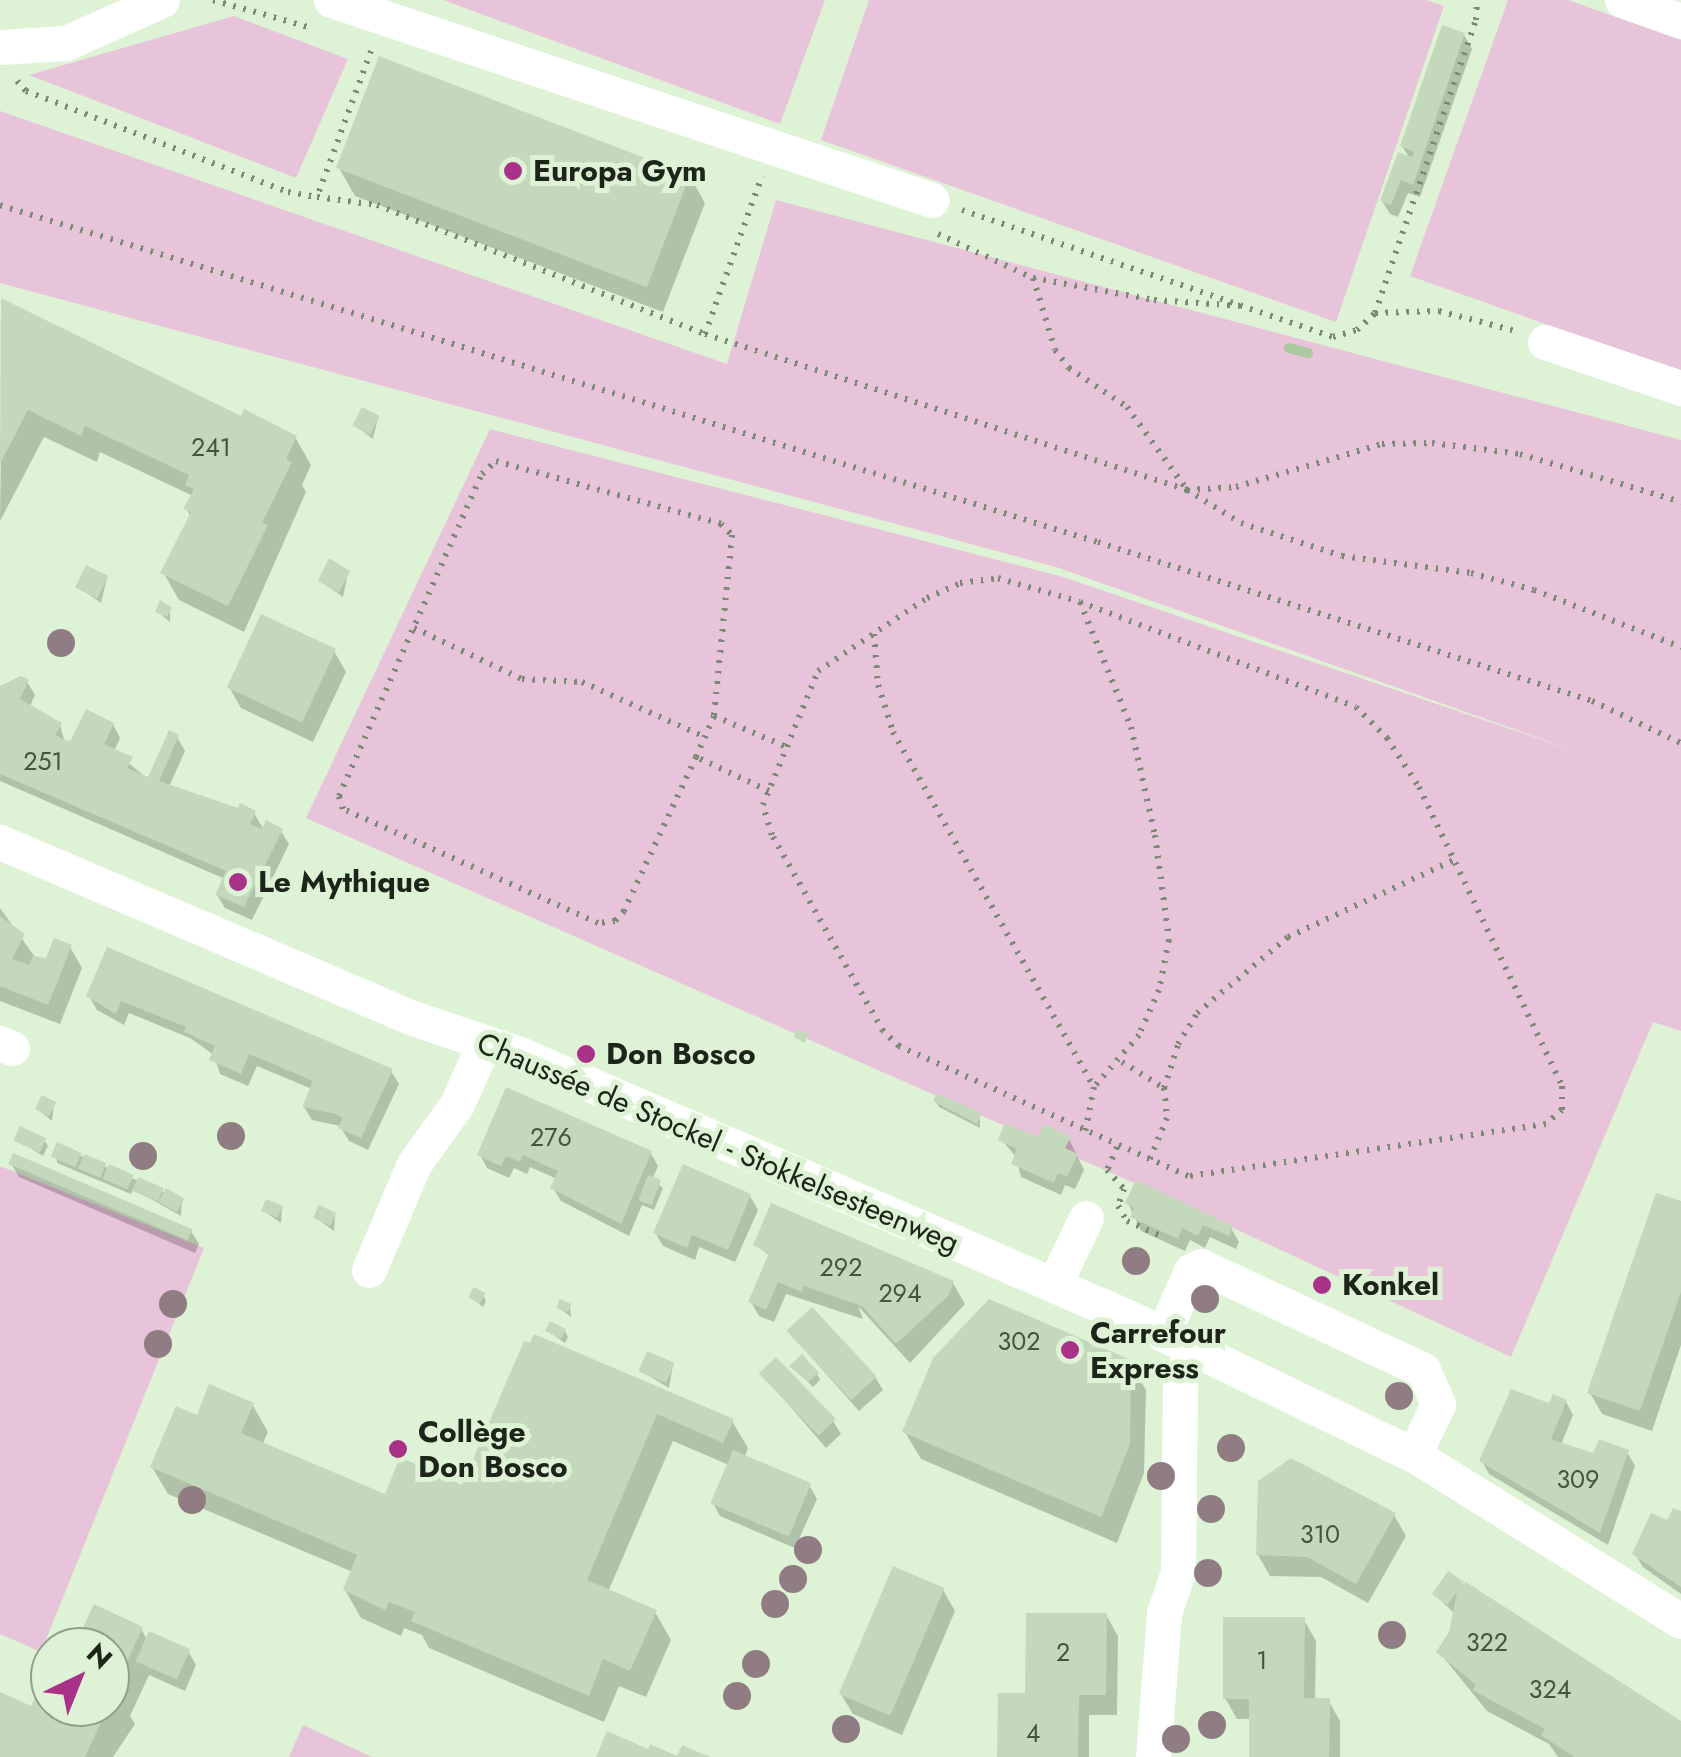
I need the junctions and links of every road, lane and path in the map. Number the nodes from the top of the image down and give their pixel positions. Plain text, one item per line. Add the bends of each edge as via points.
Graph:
1 (162, 0) edge
2 (213, 0) edge
3 (1476, 0) edge
4 (1622, 0) edge
5 (324, 15) edge
6 (1681, 20) edge
7 (354, 44) dead end
8 (7, 62) edge
9 (762, 176) dead end
10 (317, 196) junction
11 (932, 200) joint
12 (0, 205) edge
13 (1033, 278) dead end
14 (1375, 312) junction
15 (705, 334) junction
16 (1544, 342) joint
17 (1681, 388) edge
18 (1187, 490) junction
19 (1681, 502) edge
20 (1080, 602) junction
21 (414, 628) junction
22 (874, 634) junction
23 (1681, 647) edge
24 (714, 716) junction
25 (705, 738) junction
26 (1681, 743) edge
27 (787, 747) junction
28 (696, 757) junction
29 (769, 791) junction
30 (0, 842) edge
31 (1454, 860) junction
32 (484, 1043) junction
33 (1122, 1062) junction
34 (1094, 1087) junction
35 (1164, 1088) junction
36 (1085, 1133) junction
37 (1117, 1147) junction
38 (1150, 1161) junction
39 (1086, 1218) dead end
40 (1164, 1238) dead end
41 (369, 1270) dead end
42 (1054, 1285) junction
43 (1178, 1341) junction
44 (1414, 1455) junction
45 (1681, 1622) edge
46 (1153, 1757) edge

1 - 8 street
2 - 5 path
3 - 14 path via 1476,20
4 - 6 street
5 - 11 street
7 - 10 path via 372,51
8 - 10 path via 26,91 288,192
9 - 15 path
10 - 15 path via 376,205
11 - 14 path via 1333,336 1357,330
12 - 26 path via 1098,542 1592,701
13 - 18 path via 1054,350 1068,368 1127,408
14 - 16 path via 1439,311
15 - 18 path
16 - 17 street
18 - 19 path via 1236,487 1382,444 1432,443 1520,454
18 - 23 path via 1241,523 1342,556 1486,577
20 - 22 path via 998,578 960,584
20 - 31 path via 1356,707 1388,738
20 - 33 path via 1131,727 1166,900 1168,940 1159,990
21 - 24 path via 482,474 496,461 721,524 732,535 734,551
21 - 25 path via 522,680 582,682
21 - 28 path via 338,796 343,809 598,923 615,921
22 - 27 path via 818,671
22 - 34 path via 878,686 893,732
24 - 25 path
24 - 27 path
25 - 28 path
27 - 29 path
28 - 29 path
29 - 36 path via 764,820 882,1032
30 - 32 street, Chaussée de Stockel - Stokkelsesteenweg
31 - 35 path via 1288,937 1197,1014 1178,1044
31 - 38 path via 1562,1086 1562,1110 1546,1124 1188,1176
32 - 41 street via 457,1104 414,1164
32 - 42 street, Chaussée de Stockel - Stokkelsesteenweg
33 - 34 path
33 - 35 path
34 - 36 path
35 - 38 path via 1167,1118
36 - 37 path
37 - 38 path
37 - 40 path via 1107,1170 1124,1189 1118,1206 1127,1221
39 - 42 street
42 - 43 street, Chaussée de Stockel - Stokkelsesteenweg
43 - 44 street, Chaussée de Stockel - Stokkelsesteenweg
43 - 44 street via 1191,1271 1201,1266 1423,1370 1438,1404
43 - 46 street via 1178,1572 1164,1613
44 - 45 street, Chaussée de Stockel - Stokkelsesteenweg

